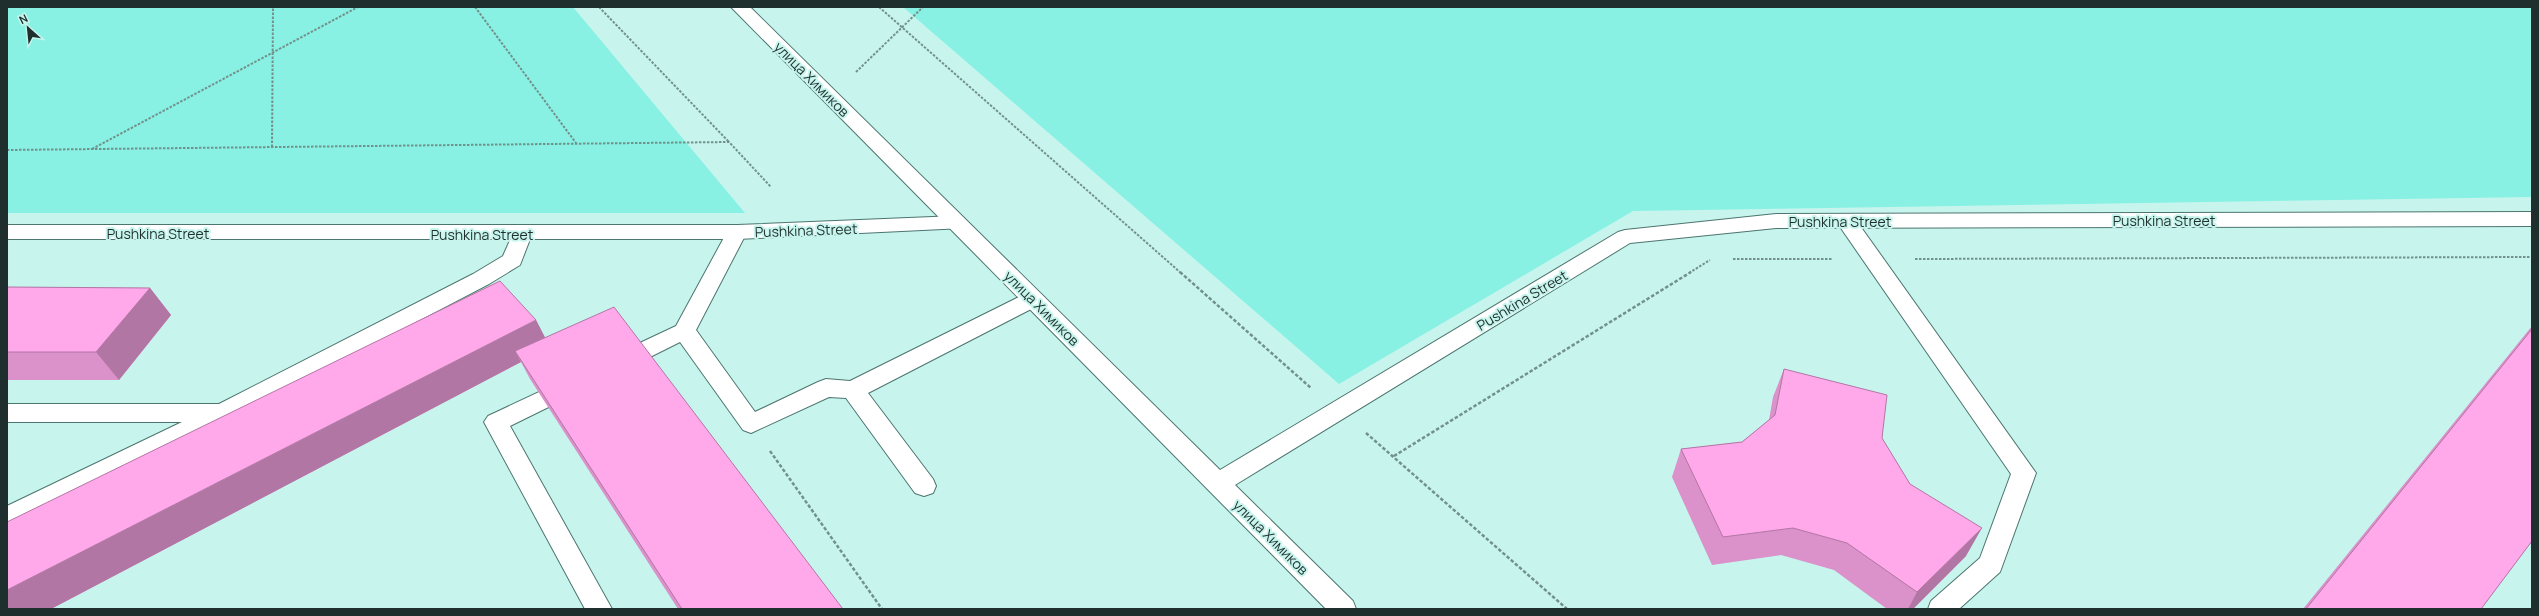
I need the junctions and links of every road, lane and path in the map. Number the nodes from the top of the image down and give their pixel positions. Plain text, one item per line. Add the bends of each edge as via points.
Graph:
1 (273, 7) edge
2 (358, 7) edge
3 (475, 7) edge
4 (599, 7) edge
5 (740, 7) edge
6 (879, 7) edge
7 (923, 7) edge
8 (902, 27) junction
9 (273, 53) junction
10 (856, 72) dead end
11 (729, 142) junction
12 (576, 143) junction
13 (272, 147) junction
14 (91, 149) junction
15 (7, 150) edge
16 (771, 187) dead end
17 (2532, 219) edge
18 (1846, 221) junction
19 (957, 224) junction
20 (7, 232) edge
21 (737, 232) junction
22 (522, 234) junction
23 (2532, 257) edge
24 (1711, 259) dead end
25 (1727, 259) dead end
26 (1873, 259) junction
27 (1033, 299) junction
28 (684, 332) junction
29 (853, 390) junction
30 (1338, 411) junction
31 (7, 413) edge
32 (222, 413) junction
33 (751, 424) junction
34 (1394, 456) junction
35 (1217, 484) junction
36 (924, 486) dead end
37 (7, 518) edge
38 (599, 609) edge
39 (882, 609) edge
40 (1343, 609) edge
41 (1567, 609) edge
42 (1941, 609) edge

1 - 9 path
2 - 9 path
3 - 12 path
4 - 11 path
5 - 19 street, улица Химиков
6 - 8 path
7 - 8 path
8 - 10 path
8 - 30 path
9 - 13 path
9 - 14 path
11 - 12 path
11 - 16 path
12 - 13 path
13 - 14 path
14 - 15 path
17 - 18 street, Pushkina Street
18 - 26 street
18 - 30 street, Pushkina Street via 1776,221 1625,238
19 - 21 street, Pushkina Street
19 - 27 street, улица Химиков
20 - 22 street, Pushkina Street
21 - 22 street, Pushkina Street
21 - 28 street
22 - 32 street via 512,260 482,279
23 - 26 path
24 - 34 path
25 - 26 path
26 - 42 street via 2024,473 1991,564
27 - 29 street
27 - 35 street, улица Химиков
28 - 33 street
28 - 38 street via 496,422
29 - 33 street via 826,388
29 - 36 street
30 - 34 path
30 - 35 street, Pushkina Street
31 - 32 street
32 - 37 street
33 - 39 path
34 - 41 path
35 - 40 street, улица Химиков

